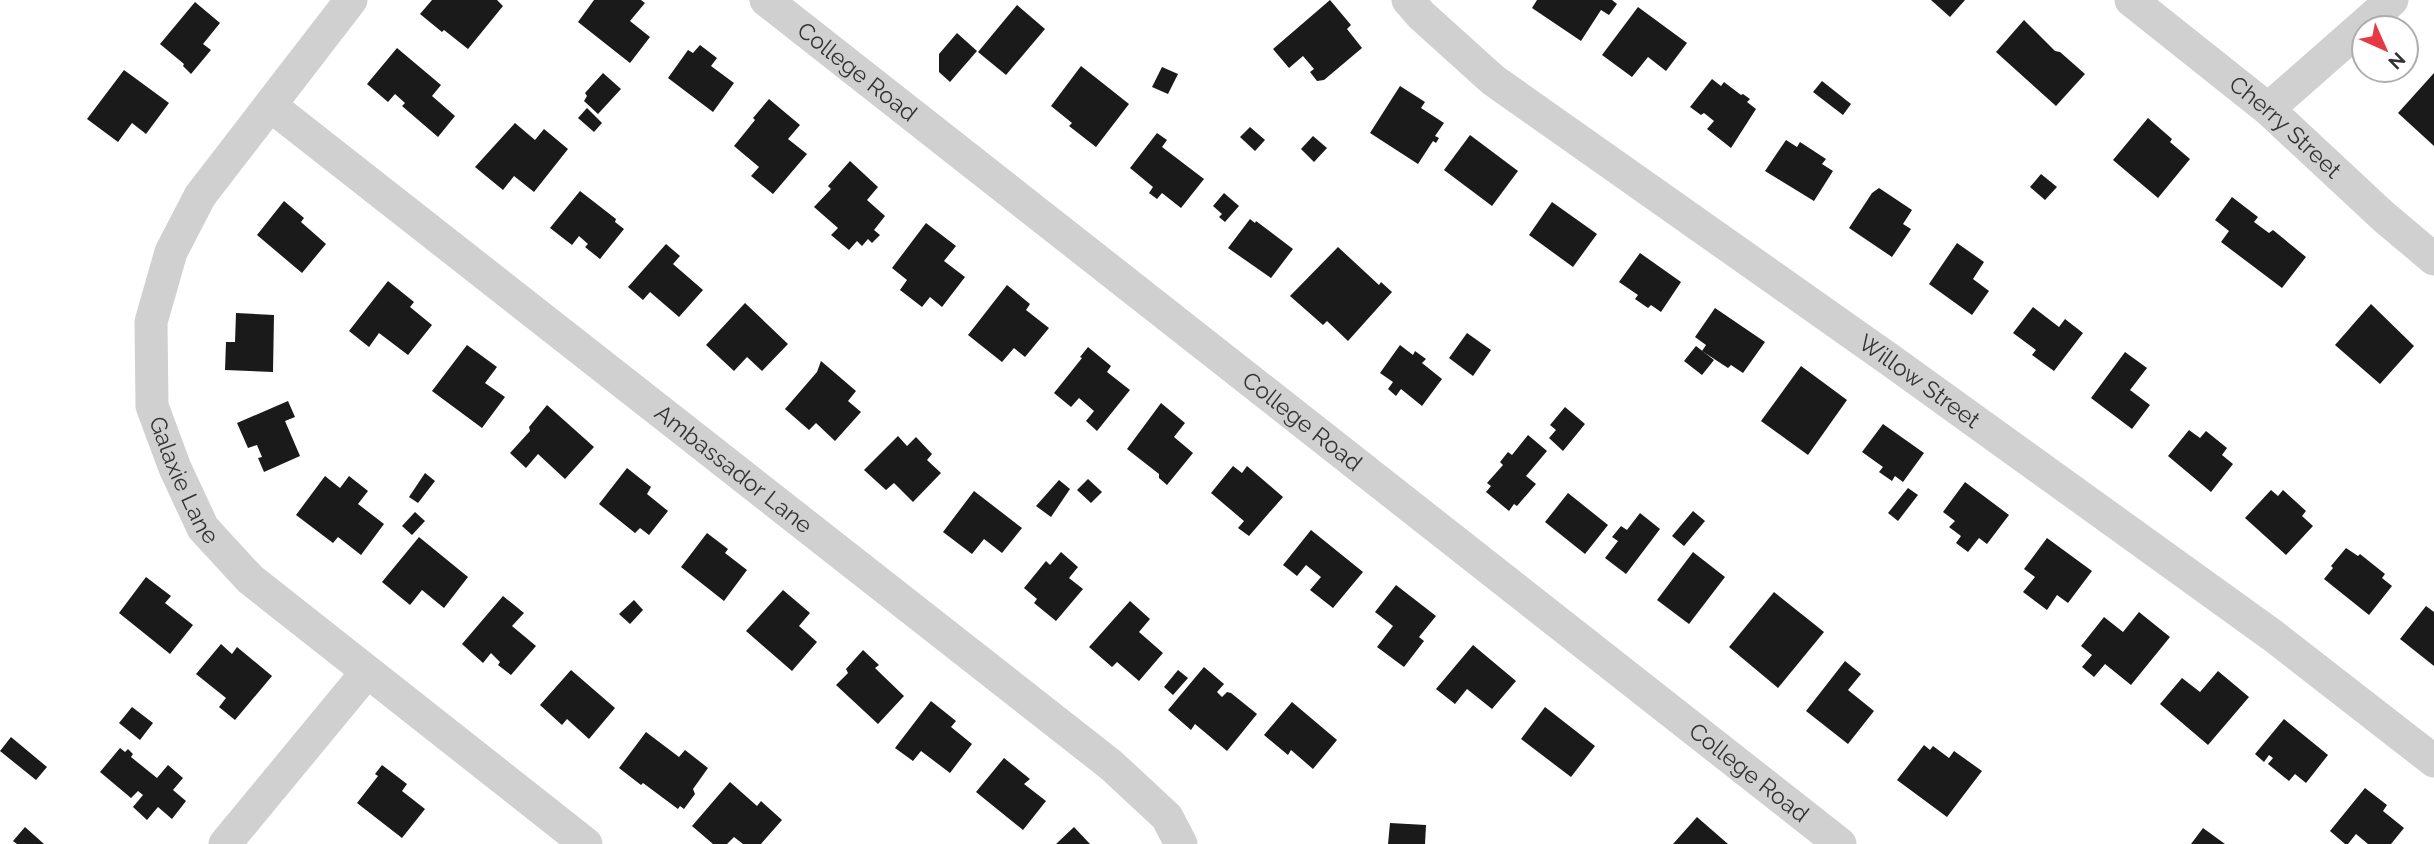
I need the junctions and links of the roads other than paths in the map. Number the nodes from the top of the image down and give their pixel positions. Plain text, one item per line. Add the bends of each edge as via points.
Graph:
1 (351, 0) edge
2 (766, 0) edge
3 (1408, 0) edge
4 (2131, 0) edge
5 (2392, 0) edge
6 (271, 106) junction
7 (2268, 109) junction
8 (2434, 259) edge
9 (367, 672) junction
10 (2434, 761) edge
11 (225, 844) edge
12 (586, 844) edge
13 (1181, 844) edge
14 (1840, 844) edge

1 - 6 street, Galaxie Lane
2 - 14 street, College Road
3 - 10 street, Willow Street via 1493,80 2272,635
4 - 7 street, Cherry Street
5 - 7 street
6 - 9 street, Galaxie Lane via 200,195 171,252 151,322 152,406 203,528 250,579
6 - 13 street, Ambassador Lane via 1111,765 1167,817
7 - 8 street, Cherry Street
9 - 11 street
9 - 12 street, Galaxie Lane

